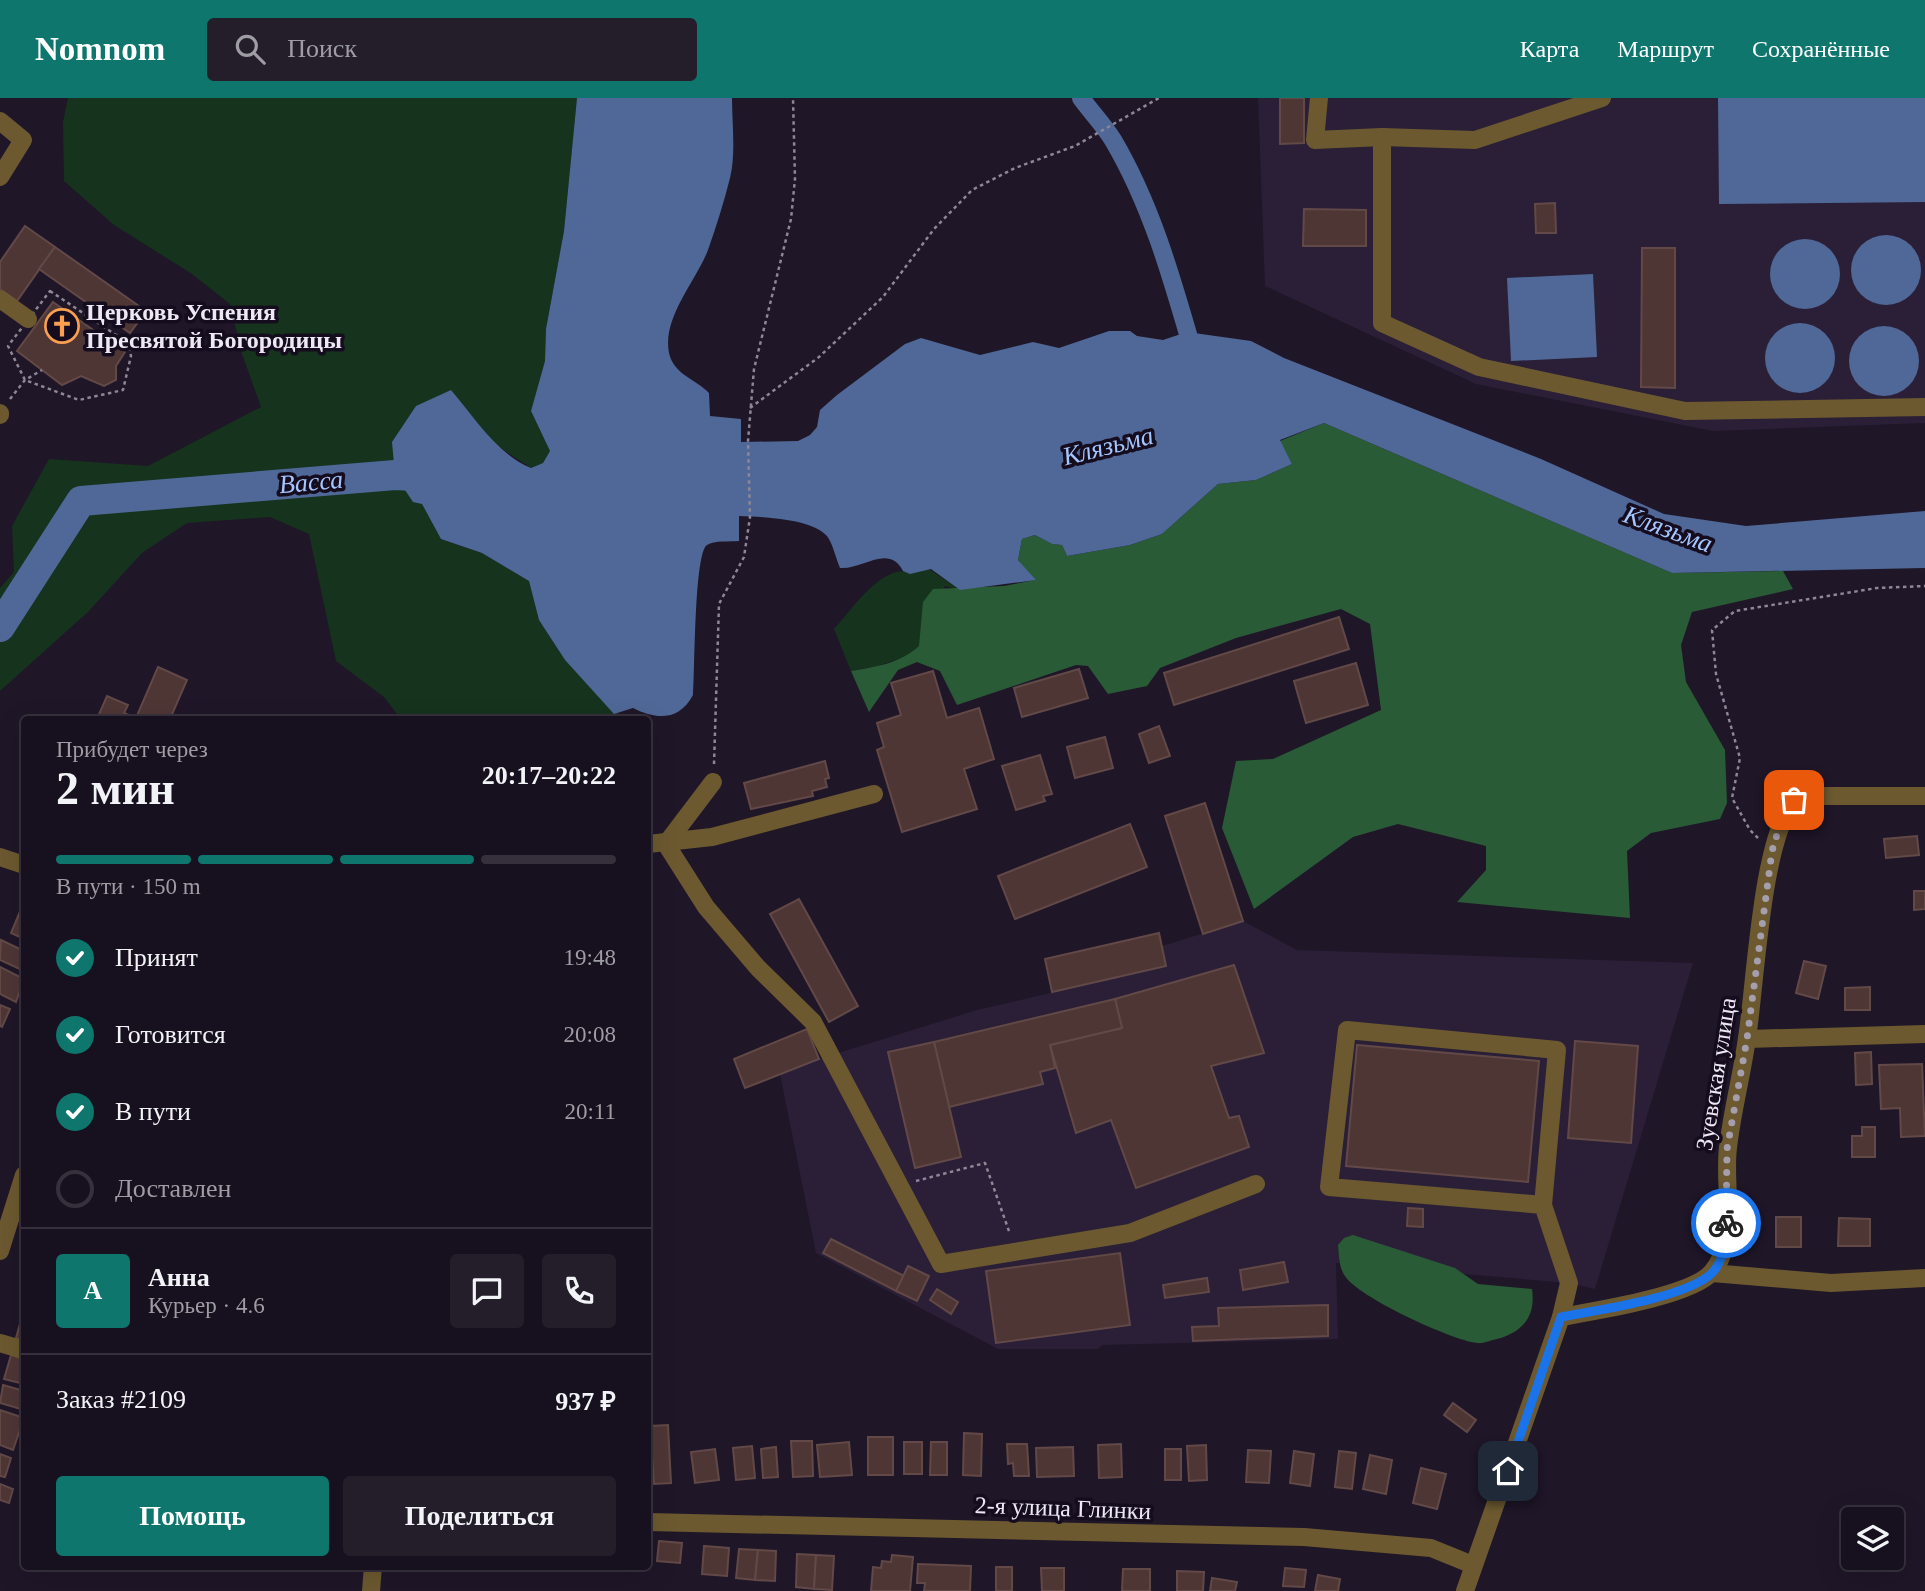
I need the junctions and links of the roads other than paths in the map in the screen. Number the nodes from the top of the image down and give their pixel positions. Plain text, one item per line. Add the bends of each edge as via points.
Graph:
1 (1320, 98) edge
2 (1602, 98) edge
3 (0, 121) edge
4 (1382, 137) junction
5 (0, 177) edge
6 (0, 299) edge
7 (29, 319) road end
8 (1925, 407) edge
9 (713, 782) road end
10 (874, 794) dead end
11 (1925, 796) edge
12 (657, 844) edge
13 (0, 857) edge
14 (21, 865) edge
15 (1925, 1034) edge
16 (1747, 1039) junction
17 (21, 1184) edge
18 (1256, 1184) dead end
19 (1543, 1205) junction
20 (0, 1251) edge
21 (1712, 1273) junction
22 (1925, 1278) edge
23 (1561, 1317) junction
24 (0, 1343) edge
25 (21, 1349) edge
26 (651, 1522) edge
27 (1473, 1565) junction
28 (373, 1570) edge
29 (371, 1591) edge
30 (1465, 1591) edge

1 - 4 street via 1315,140
2 - 4 street via 1475,140
3 - 5 street via 23,140
4 - 8 street via 1382,323 1479,367 1685,411
6 - 7 street
9 - 12 street
10 - 12 street via 712,837
11 - 16 street, Зуевская улица via 1815,796 1794,800 1783,815 1772,851
12 - 18 street via 758,968 813,1022 941,1264 1130,1233
13 - 14 street
15 - 16 street
16 - 21 street, Зуевская улица via 1727,1149 1726,1245
17 - 20 street
19 - 19 street via 1329,1187 1347,1030 1557,1050
19 - 23 street via 1569,1283
21 - 22 street via 1831,1283
21 - 23 street via 1679,1291
23 - 27 street
24 - 25 street
26 - 27 street, 2-я улица Глинки via 1304,1537 1431,1548
27 - 30 street
28 - 29 street

